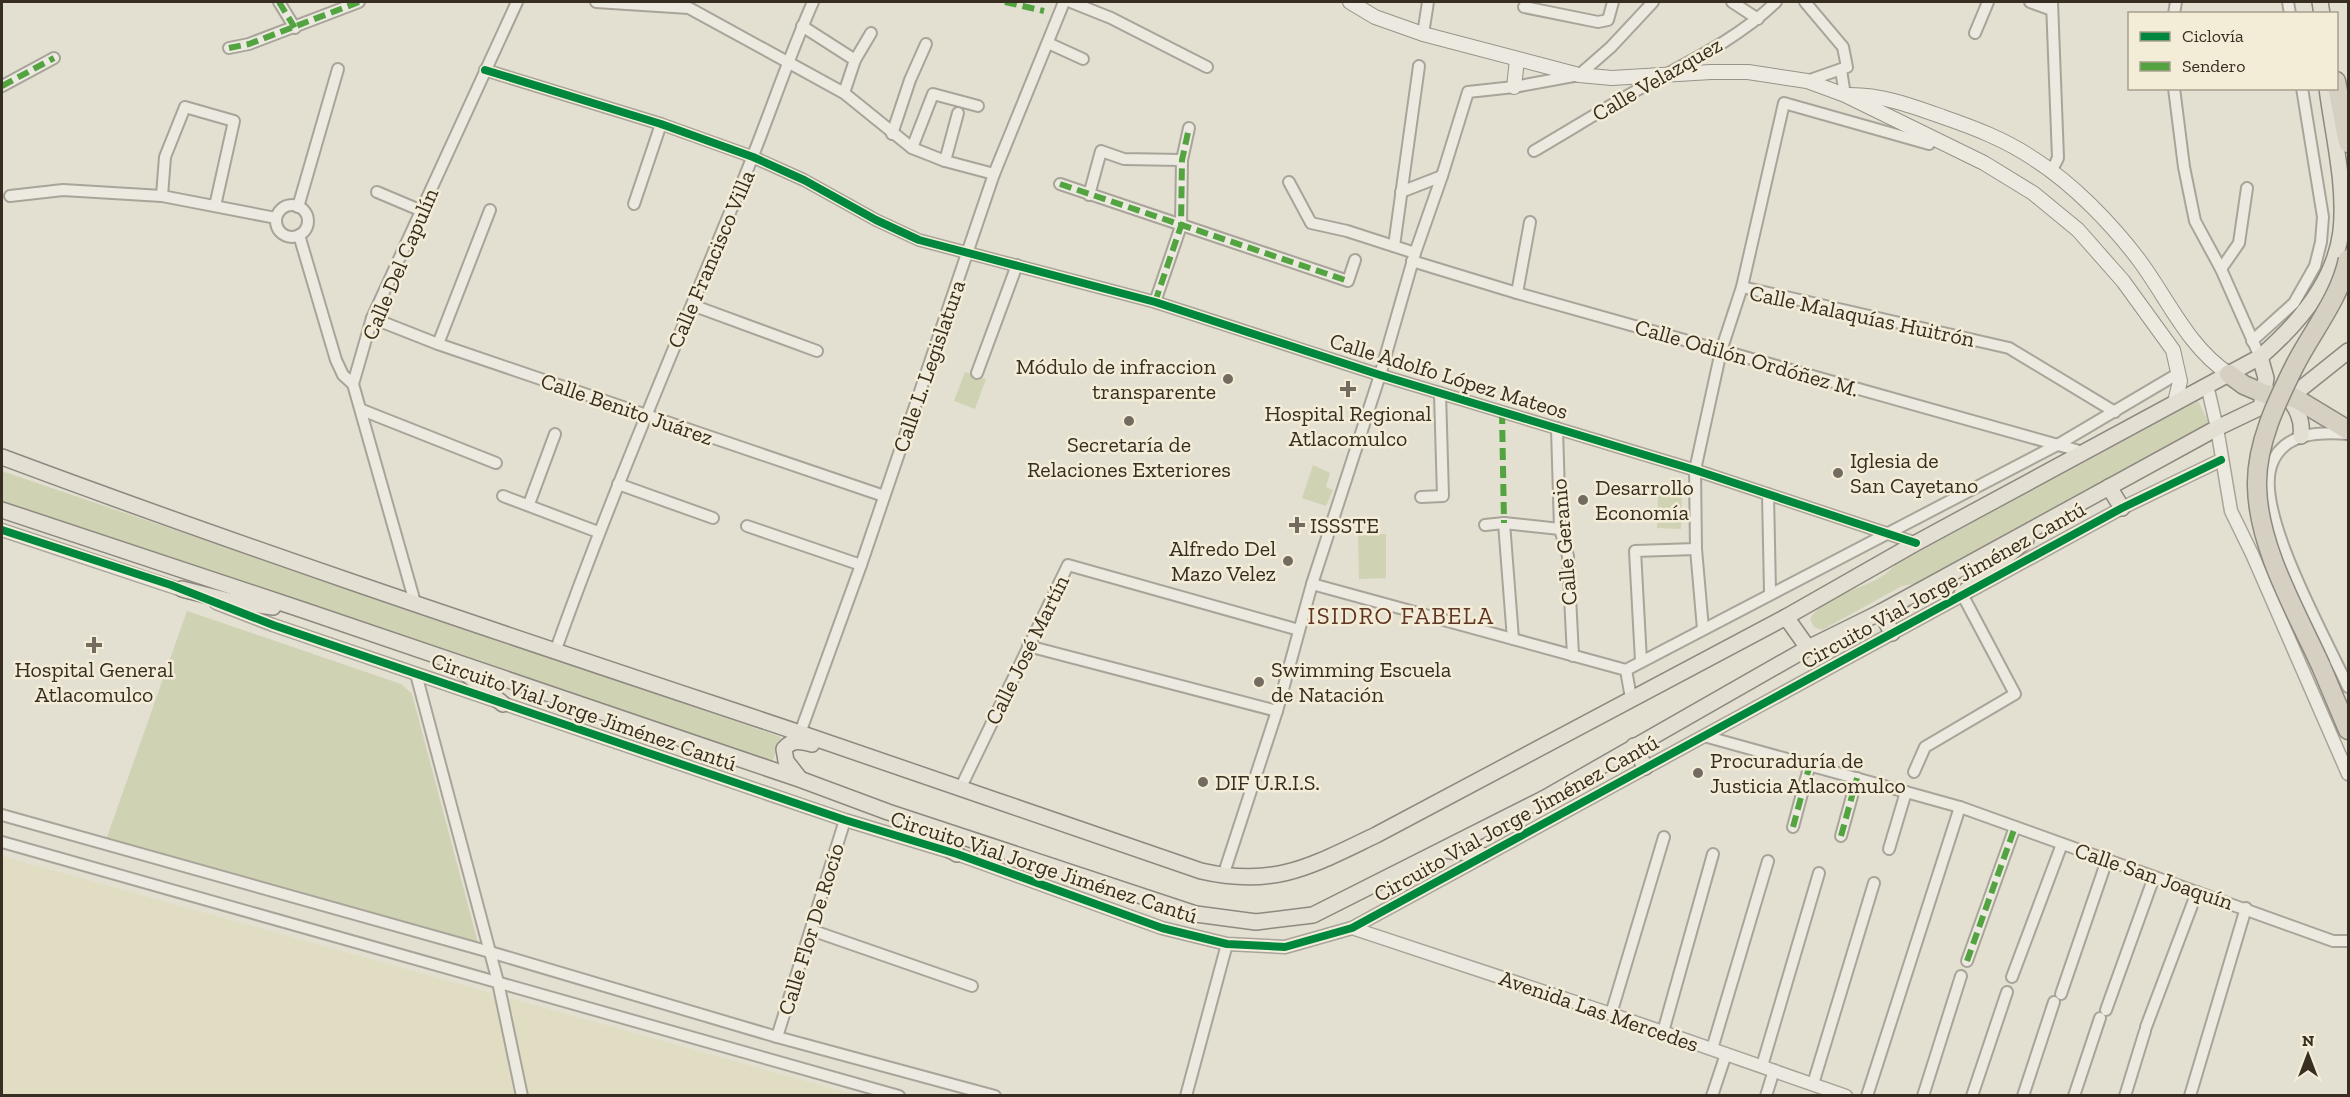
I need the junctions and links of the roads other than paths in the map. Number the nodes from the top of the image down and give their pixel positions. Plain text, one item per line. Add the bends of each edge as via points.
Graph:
1 (279, 2) edge
2 (359, 2) edge
3 (517, 2) edge
4 (596, 2) edge
5 (813, 2) edge
6 (1064, 2) edge
7 (1071, 2) edge
8 (1350, 2) edge
9 (1428, 2) edge
10 (1613, 2) edge
11 (1653, 2) edge
12 (1732, 2) edge
13 (1776, 2) edge
14 (1805, 2) edge
15 (1988, 2) edge
16 (2030, 2) edge
17 (2052, 6) edge
18 (1524, 7) dead end
19 (1758, 19) junction
20 (802, 27) junction
21 (295, 28) junction
22 (871, 33) dead end
23 (1975, 33) dead end
24 (1423, 34) junction
25 (1048, 43) junction
26 (926, 44) dead end
27 (229, 48) dead end
28 (54, 58) dead end
29 (1083, 59) dead end
30 (855, 60) junction
31 (1517, 60) junction
32 (786, 63) junction
33 (1419, 66) dead end
34 (1207, 67) dead end
35 (338, 69) dead end
36 (486, 70) junction
37 (1840, 70) junction
38 (1666, 74) junction
39 (1579, 75) junction
40 (1807, 81) junction
41 (2338, 85) edge
42 (2, 86) edge
43 (1514, 87) junction
44 (2174, 90) edge
45 (2302, 90) edge
46 (2327, 90) edge
47 (844, 93) junction
48 (1845, 95) junction
49 (978, 106) dead end
50 (958, 113) dead end
51 (1945, 117) junction
52 (661, 124) junction
53 (1189, 128) dead end
54 (892, 134) junction
55 (1931, 138) junction
56 (2349, 143) edge
57 (912, 148) junction
58 (1534, 151) dead end
59 (753, 157) junction
60 (1182, 160) junction
61 (945, 161) junction
62 (2051, 172) junction
63 (994, 174) junction
64 (1442, 176) junction
65 (1289, 182) dead end
66 (1060, 184) dead end
67 (2247, 188) dead end
68 (377, 192) dead end
69 (1401, 192) junction
70 (1089, 195) junction
71 (10, 196) dead end
72 (162, 196) junction
73 (634, 204) dead end
74 (215, 206) junction
75 (298, 207) junction
76 (490, 210) dead end
77 (422, 211) junction
78 (276, 218) junction
79 (1530, 222) dead end
80 (1181, 226) junction
81 (299, 235) junction
82 (1394, 246) junction
83 (968, 253) junction
84 (1413, 257) junction
85 (2349, 259) edge
86 (1355, 260) dead end
87 (1017, 265) junction
88 (2221, 269) junction
89 (1742, 287) junction
90 (1517, 293) junction
91 (1155, 302) junction
92 (692, 305) junction
93 (372, 318) junction
94 (2192, 337) junction
95 (2252, 341) junction
96 (438, 344) junction
97 (2173, 350) junction
98 (817, 351) dead end
99 (1721, 351) junction
100 (2348, 352) edge
101 (2260, 357) junction
102 (977, 373) dead end
103 (2179, 373) junction
104 (2229, 374) junction
105 (1380, 375) junction
106 (353, 384) junction
107 (2207, 385) junction
108 (1440, 393) junction
109 (2287, 396) junction
110 (2263, 401) junction
111 (2175, 402) junction
112 (362, 410) junction
113 (2115, 412) junction
114 (645, 416) junction
115 (1557, 428) junction
116 (2217, 428) junction
117 (2349, 432) edge
118 (555, 434) dead end
119 (2301, 436) junction
120 (2059, 444) junction
121 (2083, 452) junction
122 (2, 457) edge
123 (2221, 460) junction
124 (496, 463) dead end
125 (1695, 470) junction
126 (618, 484) junction
127 (2109, 487) junction
128 (1768, 494) junction
129 (504, 496) dead end
130 (884, 496) junction
131 (1421, 497) dead end
132 (529, 504) junction
133 (2122, 508) junction
134 (2, 510) edge
135 (713, 518) dead end
136 (2052, 519) junction
137 (1504, 523) junction
138 (1485, 525) dead end
139 (747, 526) dead end
140 (1560, 529) junction
141 (2, 530) edge
142 (598, 532) junction
143 (1887, 533) junction
144 (1916, 543) junction
145 (1696, 549) junction
146 (861, 565) junction
147 (1312, 584) junction
148 (182, 589) junction
149 (1770, 592) junction
150 (1962, 594) junction
151 (416, 606) junction
152 (303, 610) junction
153 (1881, 612) junction
154 (1786, 616) junction
155 (1299, 630) junction
156 (1703, 630) junction
157 (1892, 633) junction
158 (1513, 639) junction
159 (1028, 646) junction
160 (1808, 648) junction
161 (555, 652) junction
162 (1573, 656) junction
163 (1641, 661) junction
164 (454, 663) junction
165 (1626, 670) junction
166 (416, 674) junction
167 (2347, 684) edge
168 (1630, 698) junction
169 (503, 704) junction
170 (1276, 711) junction
171 (2349, 730) edge
172 (800, 733) junction
173 (1704, 736) junction
174 (1634, 746) junction
175 (1810, 764) junction
176 (1645, 767) junction
177 (906, 771) junction
178 (1914, 772) dead end
179 (2349, 774) edge
180 (1857, 777) junction
181 (802, 780) junction
182 (960, 789) junction
183 (1906, 792) junction
184 (1960, 807) junction
185 (888, 812) junction
186 (2, 815) edge
187 (845, 820) junction
188 (1793, 827) dead end
189 (2014, 827) junction
190 (1841, 836) dead end
191 (1664, 837) dead end
192 (2, 842) edge
193 (2062, 844) junction
194 (1889, 849) dead end
195 (1444, 850) junction
196 (957, 854) junction
197 (1713, 854) dead end
198 (1482, 855) junction
199 (2107, 860) junction
200 (1768, 861) dead end
201 (1819, 873) dead end
202 (1223, 876) junction
203 (2154, 877) junction
204 (1874, 883) dead end
205 (2197, 892) junction
206 (2246, 908) junction
207 (1352, 928) junction
208 (810, 930) junction
209 (2349, 941) edge
210 (1227, 944) junction
211 (490, 952) junction
212 (1967, 961) dead end
213 (1961, 976) dead end
214 (2012, 977) dead end
215 (498, 982) junction
216 (972, 986) dead end
217 (2007, 992) dead end
218 (1611, 1014) junction
219 (1663, 1032) junction
220 (777, 1037) junction
221 (1712, 1049) junction
222 (1726, 1054) junction
223 (1768, 1068) junction
224 (1813, 1084) junction
225 (522, 1095) edge
226 (899, 1095) edge
227 (995, 1095) edge
228 (1185, 1095) edge
229 (1712, 1095) edge
230 (1766, 1095) edge
231 (1846, 1095) edge
232 (1867, 1095) edge
233 (1923, 1095) edge
234 (1972, 1095) edge
235 (2023, 1095) edge
236 (2074, 1095) edge
237 (2125, 1095) edge
238 (2190, 1095) edge

1 - 21 street
2 - 21 street
3 - 36 street, Calle Del Capulín
4 - 32 street via 689,8
5 - 20 street, Calle Francisco Villa
6 - 25 street, Calle L. Legislatura
7 - 34 street
8 - 24 main road via 1375,17
9 - 24 street
10 - 18 street via 1608,20 1598,22
11 - 39 street
12 - 19 street
13 - 19 street, Calle Velazquez
14 - 37 street via 1843,47 1847,67
15 - 23 street
16 - 17 street
17 - 62 street via 2058,158
19 - 38 street, Calle Velazquez
20 - 30 street
20 - 32 street, Calle Francisco Villa
21 - 27 street
22 - 30 street
24 - 31 main road
25 - 29 street
25 - 63 street, Calle L. Legislatura
26 - 54 street
28 - 42 street
30 - 47 street
31 - 39 main road
31 - 43 main road
32 - 47 street
32 - 59 street, Calle Francisco Villa
33 - 69 street
35 - 75 street
36 - 52 street, Calle Adolfo López Mateos
36 - 77 street, Calle Del Capulín
37 - 40 street
37 - 48 street
38 - 39 main road via 1612,78
38 - 40 main road via 1748,72
38 - 58 street, Calle Velazquez
39 - 43 street
40 - 48 main road
41 - 56 highway
43 - 64 street via 1468,92
44 - 88 street via 2195,221
45 - 95 street via 2323,217 2321,242 2315,266 2294,303
46 - 101 main road, Circuito Vial Jorge Jiménez Cantú via 2341,199 2336,253 2300,318
47 - 54 street
48 - 51 main road via 1874,95
48 - 55 main road
49 - 57 street via 933,94
50 - 61 street
51 - 55 main road via 1932,129
51 - 62 main road via 1991,135
52 - 59 street, Calle Adolfo López Mateos
52 - 73 street
53 - 60 street
54 - 57 street
55 - 89 street via 1929,144 1784,103
55 - 97 main road via 1984,163 2033,193 2078,230 2123,280
57 - 61 street
59 - 83 street, Calle Adolfo López Mateos via 919,240
59 - 92 street, Calle Francisco Villa
60 - 70 street via 1124,159 1101,151
60 - 80 street
61 - 63 street
62 - 94 main road via 2106,219
63 - 83 street, Calle L. Legislatura
64 - 69 street
64 - 84 street
65 - 82 street, Calle Odilón Ordóñez M. via 1311,223
66 - 70 street
67 - 88 street via 2239,243
68 - 77 street
69 - 82 street
70 - 80 street
71 - 72 street via 63,190
72 - 74 street
72 - 74 street via 165,157 185,107 234,121
74 - 78 street
75 - 78 street via 285,207
75 - 81 street via 305,213 307,223
76 - 96 street
77 - 93 street, Calle Del Capulín
78 - 81 street via 277,228 284,235
79 - 90 street
80 - 86 street via 1348,280
80 - 91 street
81 - 106 street via 336,360
82 - 84 street, Calle Odilón Ordóñez M.
83 - 87 street, Calle Adolfo López Mateos
83 - 130 street, Calle L. Legislatura
84 - 90 street, Calle Odilón Ordóñez M.
84 - 105 street
85 - 171 highway, bridge via 2334,299 2274,410 2260,454 2257,484 2260,520 2274,561
87 - 91 street, Calle Adolfo López Mateos
87 - 102 street
88 - 95 street
89 - 99 street, Calle Malaquías Huitrón
89 - 113 street, Calle Malaquías Huitrón via 2009,348
90 - 99 street, Calle Odilón Ordóñez M.
91 - 105 street, Calle Adolfo López Mateos
92 - 98 street
92 - 114 street, Calle Francisco Villa
93 - 96 street, Calle Benito Juárez
93 - 106 street, Calle Del Capulín
94 - 97 main road
94 - 104 main road via 2204,355
95 - 101 street
96 - 114 street, Calle Benito Juárez
97 - 103 main road
99 - 120 street, Calle Odilón Ordóñez M.
99 - 125 street, Calle Malaquías Huitrón
100 - 109 main road
101 - 104 main road, Circuito Vial Jorge Jiménez Cantú
101 - 110 main road via 2266,378
103 - 111 main road
103 - 113 street
104 - 107 main road, Circuito Vial Jorge Jiménez Cantú
104 - 110 highway
105 - 108 street, Calle Adolfo López Mateos
105 - 147 street
106 - 112 street
107 - 111 main road, Circuito Vial Jorge Jiménez Cantú
107 - 116 street
108 - 115 street, Calle Adolfo López Mateos
108 - 131 street via 1443,496
109 - 110 highway
109 - 117 highway
109 - 119 main road via 2301,420
110 - 116 main road, Circuito Vial Jorge Jiménez Cantú
111 - 121 main road, Circuito Vial Jorge Jiménez Cantú
112 - 124 street
112 - 151 street
113 - 120 street
114 - 126 street, Calle Francisco Villa
114 - 130 street, Calle Benito Juárez
115 - 125 street, Calle Adolfo López Mateos
115 - 140 street, Calle Geranio
116 - 123 street
116 - 127 main road, Circuito Vial Jorge Jiménez Cantú
117 - 119 street
118 - 132 street
119 - 167 street via 2274,459 2268,483 2271,502 2282,543
120 - 121 street, Calle Odilón Ordóñez M.
120 - 143 street
121 - 144 main road, Circuito Vial Jorge Jiménez Cantú
122 - 151 main road, Circuito Vial Jorge Jiménez Cantú
123 - 133 street, Circuito Vial Jorge Jiménez Cantú
123 - 179 street via 2231,511
125 - 128 street, Calle Adolfo López Mateos
125 - 145 street, Calle Malaquías Huitrón
126 - 135 street
126 - 142 street, Calle Francisco Villa
127 - 133 main road
127 - 136 main road, Circuito Vial Jorge Jiménez Cantú
128 - 143 street, Calle Adolfo López Mateos
128 - 149 street
129 - 132 street
130 - 146 street, Calle L. Legislatura
132 - 142 street
133 - 150 street, Circuito Vial Jorge Jiménez Cantú
134 - 152 main road, Circuito Vial Jorge Jiménez Cantú
136 - 150 main road
136 - 153 main road, Circuito Vial Jorge Jiménez Cantú
137 - 138 street
137 - 140 street
137 - 158 street
139 - 146 street
140 - 162 street, Calle Geranio via 1568,556
141 - 148 street, Circuito Vial Jorge Jiménez Cantú
142 - 161 street, Calle Francisco Villa
143 - 144 street, Calle Adolfo López Mateos
143 - 149 street
144 - 154 main road, Circuito Vial Jorge Jiménez Cantú
145 - 156 street, Calle Malaquías Huitrón
145 - 163 street via 1635,551
146 - 172 street, Calle L. Legislatura
147 - 155 street
147 - 158 street
148 - 152 main road via 229,601
148 - 166 street, Circuito Vial Jorge Jiménez Cantú via 273,626
149 - 156 street
150 - 157 street, Circuito Vial Jorge Jiménez Cantú
150 - 178 street via 2015,694 1924,747
151 - 161 main road, Circuito Vial Jorge Jiménez Cantú
152 - 164 main road, Circuito Vial Jorge Jiménez Cantú
153 - 157 main road
153 - 160 main road, Circuito Vial Jorge Jiménez Cantú
154 - 160 main road
154 - 168 main road, Circuito Vial Jorge Jiménez Cantú
155 - 159 street, Calle José Martín via 1068,565
155 - 170 street
156 - 163 street
157 - 173 street, Circuito Vial Jorge Jiménez Cantú
158 - 162 street
159 - 170 street
159 - 182 street, Calle José Martín
160 - 174 main road, Circuito Vial Jorge Jiménez Cantú
161 - 172 main road, Circuito Vial Jorge Jiménez Cantú
162 - 165 street
163 - 165 street
164 - 169 main road
164 - 181 main road, Circuito Vial Jorge Jiménez Cantú
165 - 168 street
166 - 169 street, Circuito Vial Jorge Jiménez Cantú
166 - 211 street
168 - 202 main road, Circuito Vial Jorge Jiménez Cantú via 1314,865 1274,877
169 - 187 street, Circuito Vial Jorge Jiménez Cantú
170 - 202 street
172 - 177 main road, Circuito Vial Jorge Jiménez Cantú
173 - 175 street, Calle San Joaquín
173 - 176 street, Circuito Vial Jorge Jiménez Cantú
174 - 176 main road
174 - 195 main road, Circuito Vial Jorge Jiménez Cantú
175 - 180 street, Calle San Joaquín
175 - 188 street
176 - 198 street, Circuito Vial Jorge Jiménez Cantú
177 - 181 main road via 891,771 796,741 788,744 784,755
177 - 182 main road, Circuito Vial Jorge Jiménez Cantú
180 - 183 street, Calle San Joaquín
180 - 190 street
181 - 185 main road, Circuito Vial Jorge Jiménez Cantú
182 - 202 main road, Circuito Vial Jorge Jiménez Cantú
183 - 184 street, Calle San Joaquín
183 - 194 street
184 - 189 street, Calle San Joaquín
184 - 232 street
185 - 195 main road, Circuito Vial Jorge Jiménez Cantú via 1196,914 1256,922 1313,915
185 - 196 main road
186 - 211 street
187 - 196 street, Circuito Vial Jorge Jiménez Cantú
187 - 208 street, Calle Flor De Rocío
189 - 193 street, Calle San Joaquín
189 - 212 street
191 - 218 street
192 - 215 street
193 - 199 street, Calle San Joaquín
193 - 214 street
195 - 198 main road
196 - 210 street, Circuito Vial Jorge Jiménez Cantú via 1162,928
197 - 219 street
198 - 207 street, Circuito Vial Jorge Jiménez Cantú
199 - 203 street, Calle San Joaquín
199 - 235 street
200 - 221 street
201 - 223 street
203 - 205 street, Calle San Joaquín
203 - 236 street
204 - 224 street
205 - 206 street, Calle San Joaquín
205 - 237 street
206 - 209 street, Calle San Joaquín via 2333,941
206 - 238 street
207 - 210 street, Circuito Vial Jorge Jiménez Cantú via 1285,947
207 - 218 street, Avenida Las Mercedes
208 - 216 street
208 - 220 street, Calle Flor De Rocío
210 - 228 street
211 - 215 street
211 - 220 street
213 - 233 street
215 - 225 street
215 - 226 street
217 - 234 street
218 - 219 street, Avenida Las Mercedes
219 - 221 street, Avenida Las Mercedes
220 - 227 street
221 - 222 street, Avenida Las Mercedes
222 - 223 street, Avenida Las Mercedes
222 - 229 street
223 - 224 street, Avenida Las Mercedes
223 - 230 street
224 - 231 street, Avenida Las Mercedes

